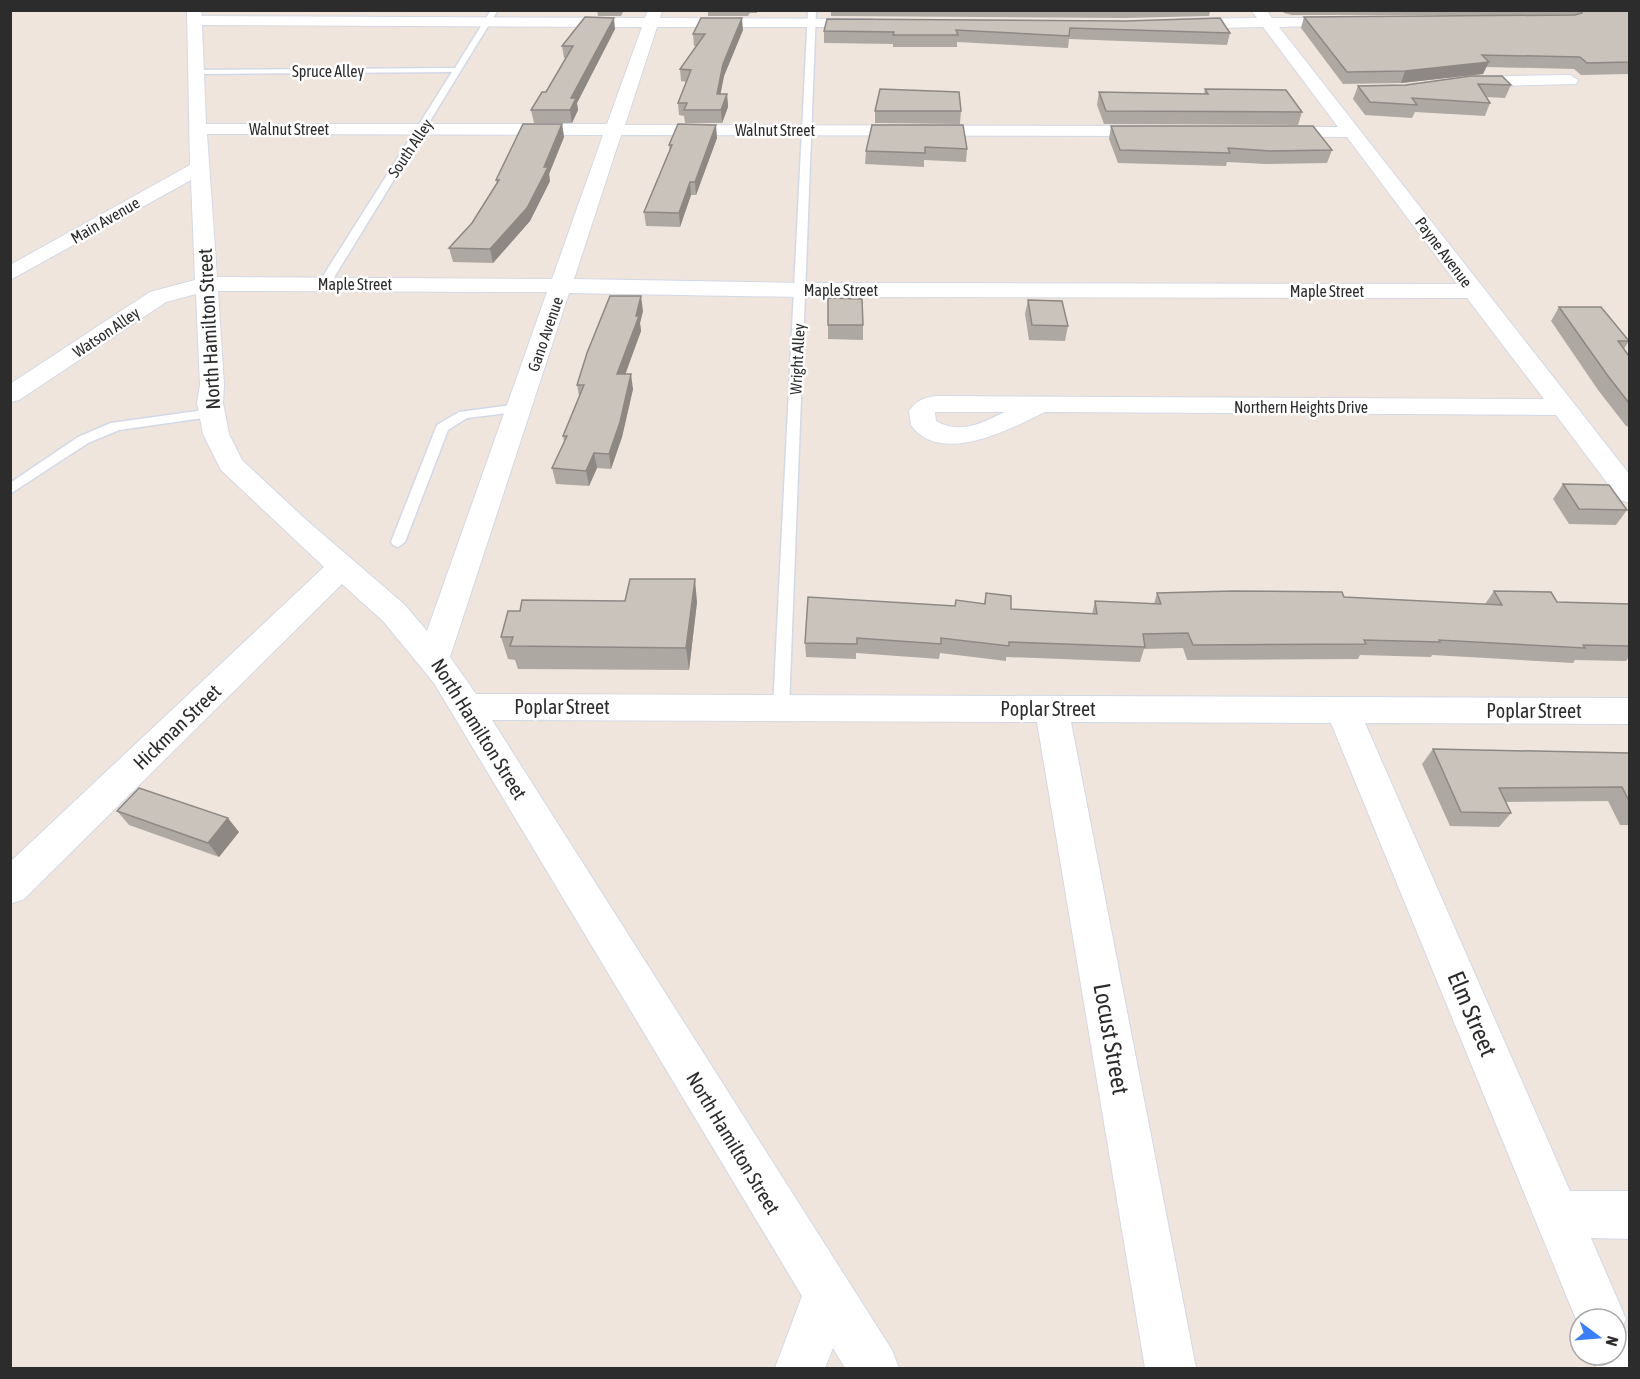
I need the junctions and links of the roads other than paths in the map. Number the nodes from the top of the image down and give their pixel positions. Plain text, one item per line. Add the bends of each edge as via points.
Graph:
1 (205, 15) edge
2 (492, 15) edge
3 (653, 16) edge
4 (1262, 16) edge
5 (812, 17) edge
6 (1365, 21) edge
7 (887, 24) edge
8 (1160, 24) edge
9 (459, 70) junction
10 (197, 72) junction
11 (1570, 80) dead end
12 (1442, 85) edge
13 (1345, 91) dead end
14 (1322, 92) junction
15 (197, 129) junction
16 (423, 129) junction
17 (614, 130) junction
18 (807, 130) junction
19 (1175, 131) edge
20 (1258, 132) edge
21 (1353, 132) junction
22 (200, 167) junction
23 (10, 274) edge
24 (207, 284) junction
25 (324, 284) junction
26 (561, 287) junction
27 (800, 290) junction
28 (1474, 291) junction
29 (10, 395) edge
30 (1038, 406) dead end
31 (1563, 407) junction
32 (519, 408) junction
33 (212, 413) junction
34 (10, 490) edge
35 (1629, 494) edge
36 (398, 542) dead end
37 (343, 566) junction
38 (434, 656) junction
39 (467, 707) junction
40 (781, 708) junction
41 (1052, 709) junction
42 (1343, 710) junction
43 (1629, 711) edge
44 (10, 887) edge
45 (1557, 1214) junction
46 (1629, 1215) edge
47 (827, 1296) junction
48 (1596, 1307) edge
49 (800, 1368) edge
50 (874, 1368) edge
51 (1171, 1368) edge

1 - 2 street
1 - 10 street, North Hamilton Street
2 - 3 street
2 - 9 lane, South Alley
3 - 5 street
3 - 17 street, Gano Avenue
4 - 6 street
4 - 8 street
4 - 14 street, Payne Avenue
5 - 7 street
5 - 18 lane, Wright Alley
9 - 10 lane, Spruce Alley
9 - 16 lane, South Alley
10 - 15 street, North Hamilton Street
11 - 12 street via 1466,81
13 - 14 street
14 - 21 street, Payne Avenue
15 - 16 street, Walnut Street
15 - 22 street, North Hamilton Street
16 - 17 street, Walnut Street
16 - 25 lane, South Alley
17 - 18 street, Walnut Street
17 - 26 street, Gano Avenue
18 - 19 street, Walnut Street
18 - 27 lane, Wright Alley
20 - 21 street
21 - 28 street, Payne Avenue
22 - 23 street, Main Avenue
22 - 24 street, North Hamilton Street
24 - 25 street, Maple Street
24 - 29 street, Watson Alley via 158,297
24 - 33 street, North Hamilton Street
25 - 26 street, Maple Street
26 - 27 street, Maple Street
26 - 32 street, Gano Avenue
27 - 28 street, Maple Street
27 - 40 lane, Wright Alley
28 - 31 street, Payne Avenue
30 - 31 street, Northern Heights Drive
31 - 35 street, Payne Avenue
32 - 36 lane via 464,415 442,428
32 - 38 street, Gano Avenue
33 - 34 lane via 116,426 83,440
33 - 37 street, North Hamilton Street via 216,434 231,464
37 - 38 street, North Hamilton Street
37 - 44 street, Hickman Street
38 - 39 street, North Hamilton Street
39 - 40 street, Poplar Street
39 - 47 street, North Hamilton Street
40 - 41 street, Poplar Street
41 - 42 street, Poplar Street
41 - 51 street, Locust Street
42 - 43 street, Poplar Street
42 - 45 street, Elm Street
45 - 46 street
45 - 48 street, Elm Street
47 - 49 street
47 - 50 street, North Hamilton Street

